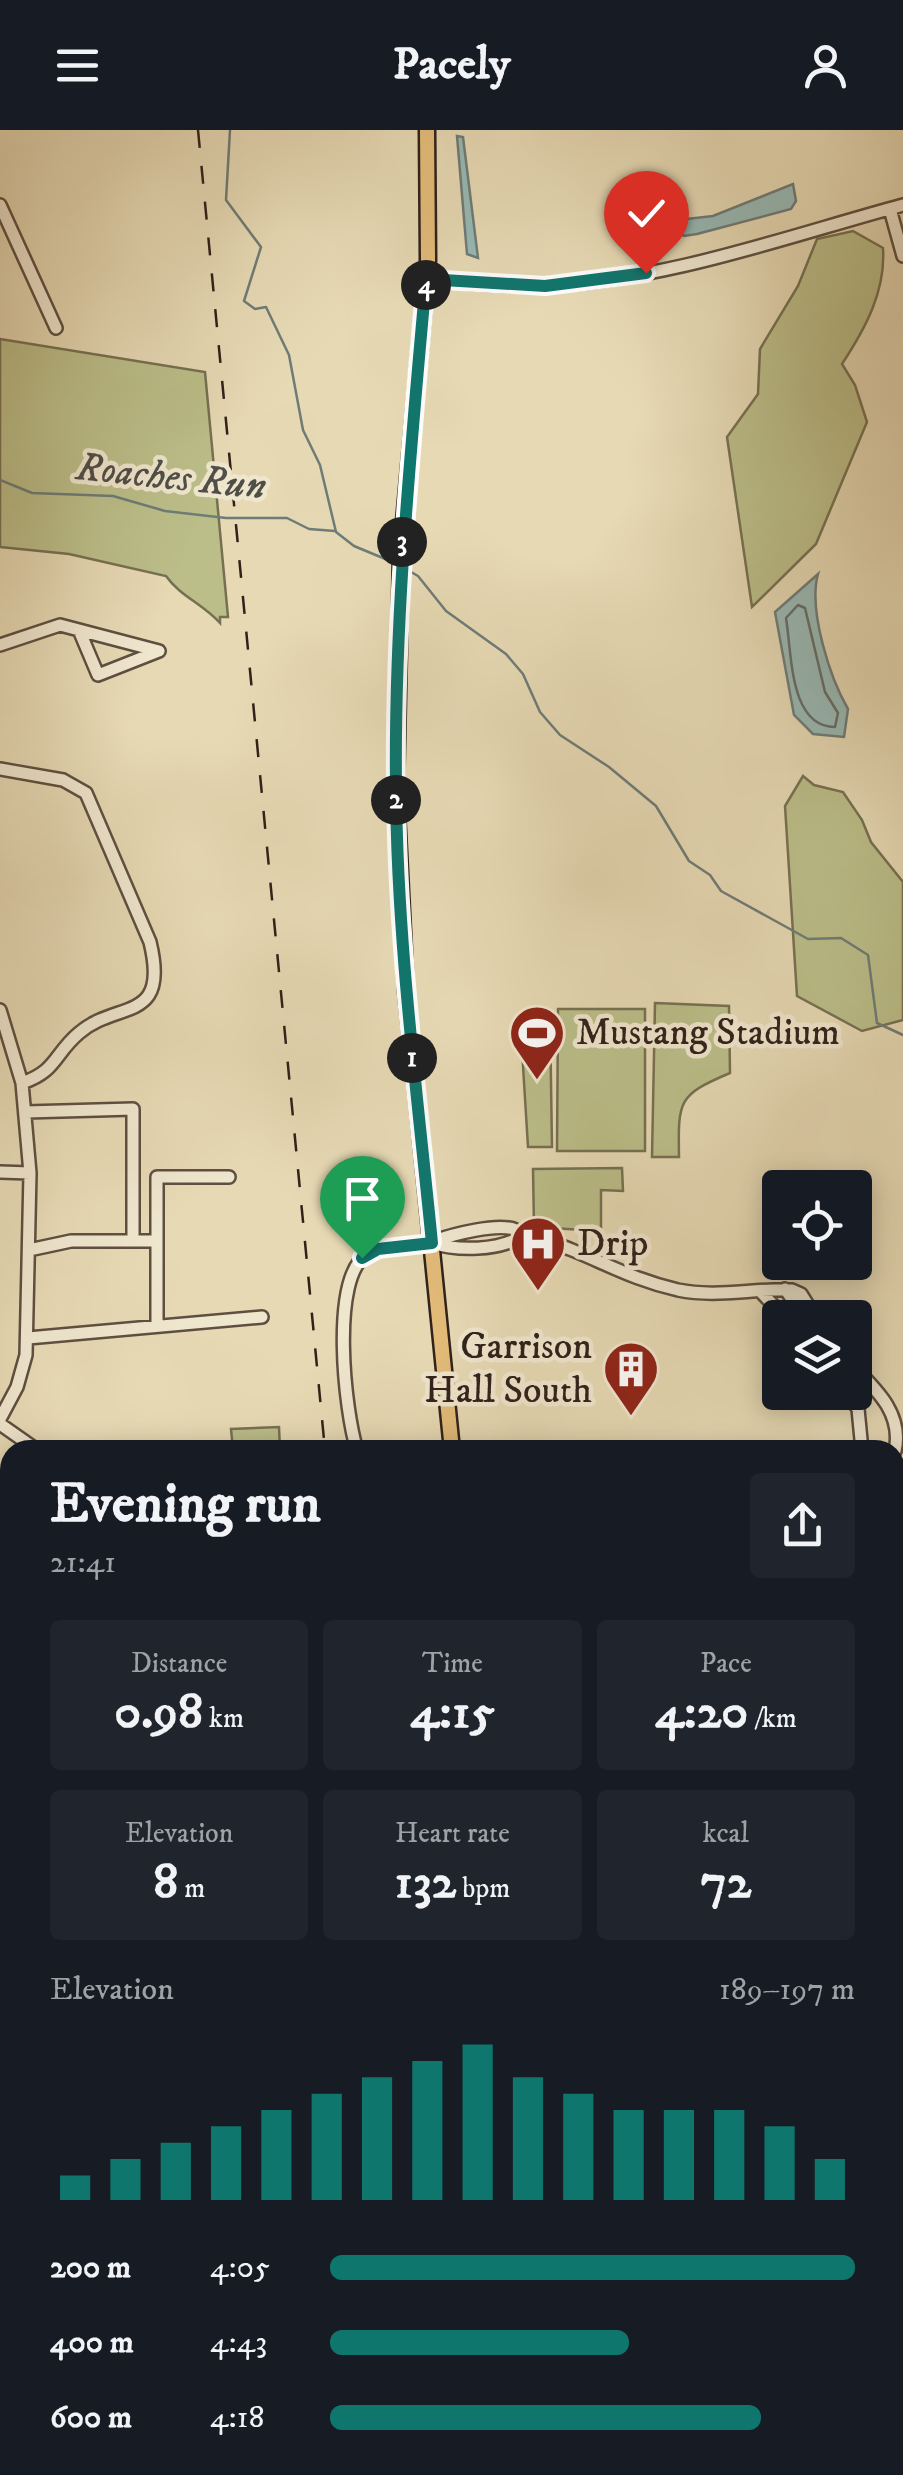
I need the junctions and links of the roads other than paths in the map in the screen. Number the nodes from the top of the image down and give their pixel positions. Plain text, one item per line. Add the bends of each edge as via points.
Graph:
1 (427, 130) edge
2 (0, 205) edge
3 (900, 207) edge
4 (903, 256) edge
5 (426, 279) junction
6 (56, 328) dead end
7 (79, 630) junction
8 (0, 645) edge
9 (0, 769) edge
10 (0, 1010) edge
11 (22, 1083) junction
12 (26, 1112) junction
13 (0, 1172) edge
14 (30, 1172) junction
15 (228, 1177) dead end
16 (490, 1230) junction
17 (522, 1236) junction
18 (133, 1241) junction
19 (157, 1242) junction
20 (432, 1243) junction
21 (491, 1245) junction
22 (29, 1250) junction
23 (785, 1289) junction
24 (760, 1292) junction
25 (768, 1300) edge
26 (792, 1300) edge
27 (805, 1300) edge
28 (262, 1317) dead end
29 (157, 1326) junction
30 (28, 1338) junction
31 (872, 1387) edge
32 (858, 1410) edge
33 (0, 1422) edge
34 (24, 1440) edge
35 (356, 1440) edge
36 (451, 1440) edge
37 (861, 1440) edge
38 (899, 1440) edge

1 - 5 main road
2 - 6 street
3 - 4 street
3 - 5 street via 604,280 530,286
5 - 20 main road via 401,554 396,791 400,906
7 - 7 street via 95,634 159,651 98,674
7 - 8 street via 50,627
9 - 11 street via 63,780 86,793 150,942 154,969 150,990 136,1008 85,1028 50,1071
10 - 11 street
11 - 12 street
12 - 14 street
12 - 18 street via 133,1109
13 - 14 street
14 - 22 street
15 - 19 street via 157,1177
16 - 17 street
16 - 20 street via 449,1234
16 - 21 street
17 - 21 street
17 - 24 street via 678,1290
18 - 19 street
18 - 22 street via 71,1241
19 - 29 street
20 - 21 street via 452,1249
20 - 35 street via 373,1251 348,1281 349,1411
20 - 36 main road
22 - 30 street
23 - 24 street
23 - 26 street
23 - 27 street
24 - 25 street
28 - 29 street
29 - 30 street
30 - 33 street via 23,1371
31 - 38 street via 898,1416
32 - 37 street
33 - 34 street

